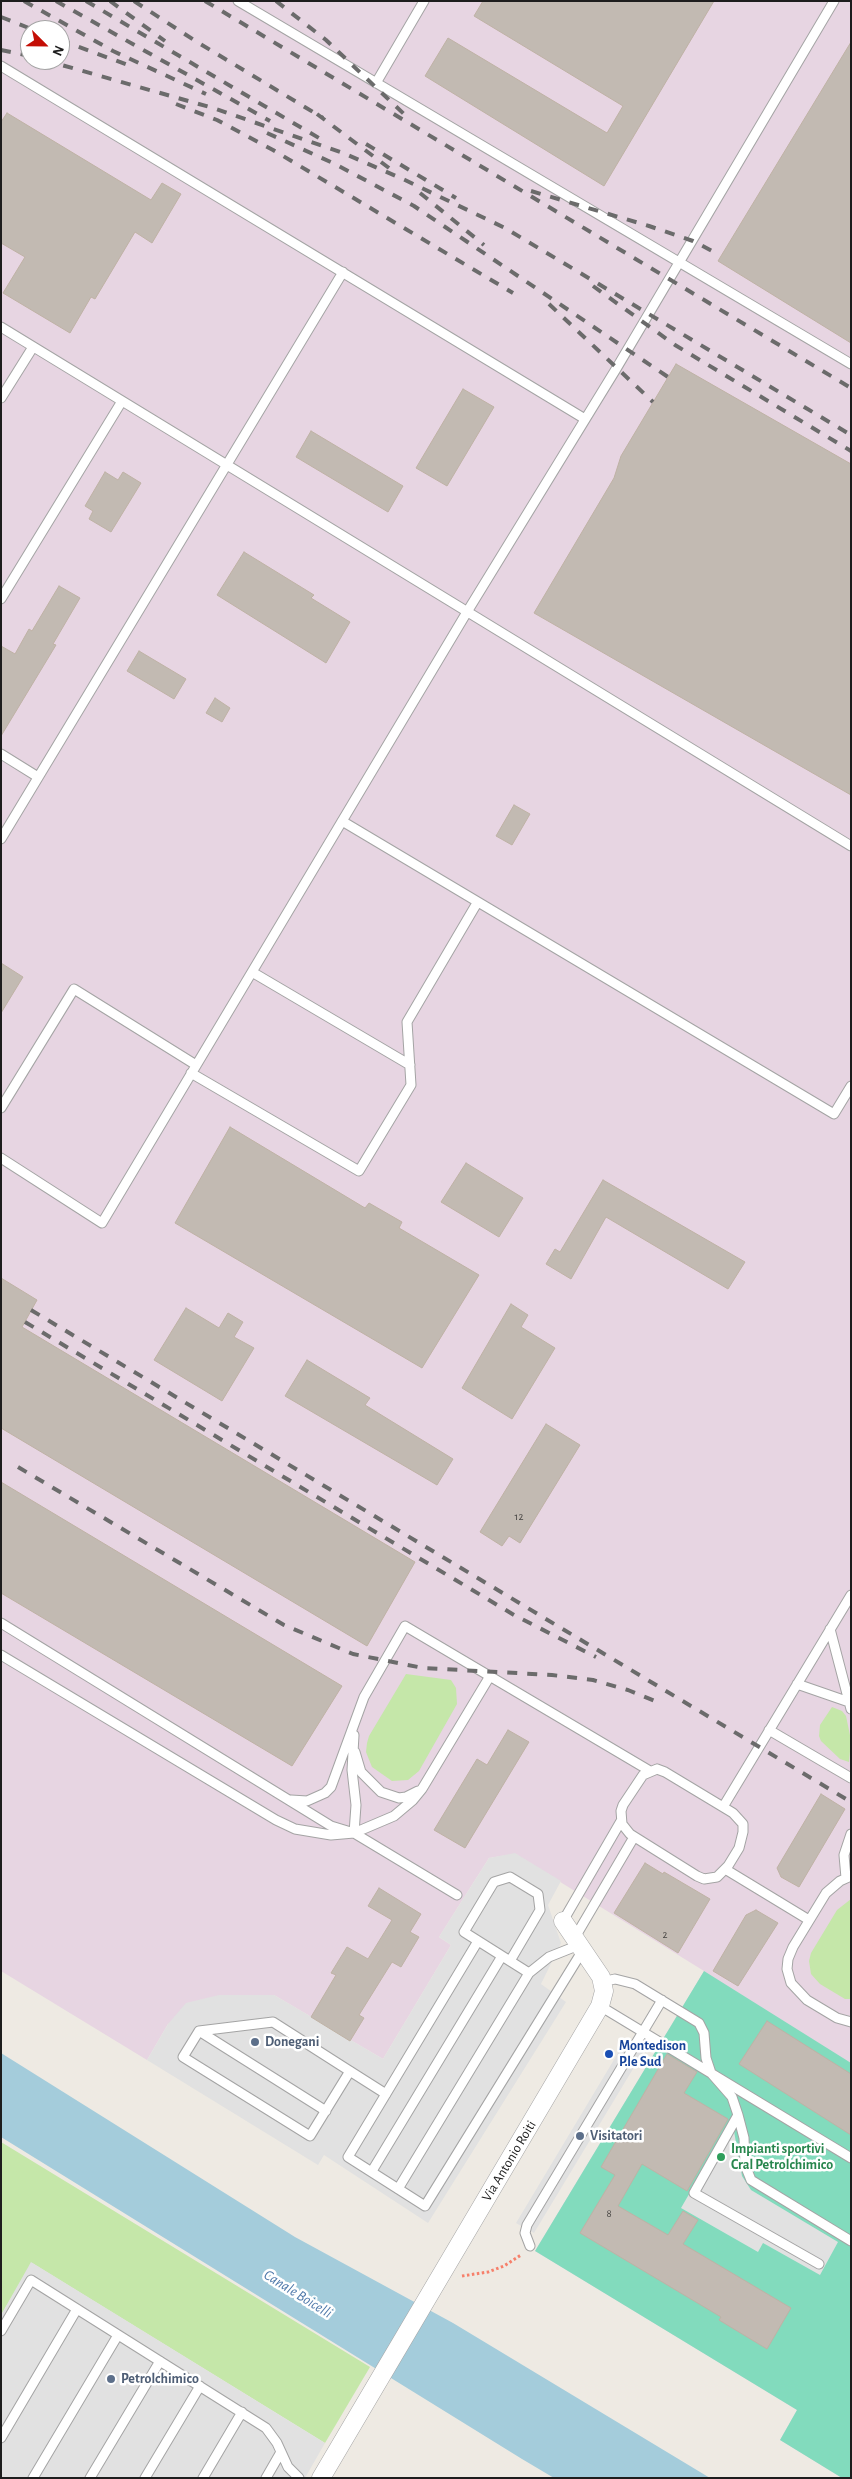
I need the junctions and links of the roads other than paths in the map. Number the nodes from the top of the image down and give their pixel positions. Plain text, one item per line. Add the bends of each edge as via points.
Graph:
1 (238, 1) edge
2 (424, 1) edge
3 (834, 1) edge
4 (1, 66) edge
5 (376, 83) junction
6 (680, 262) junction
7 (343, 272) junction
8 (1, 327) edge
9 (33, 346) junction
10 (851, 364) edge
11 (1, 398) edge
12 (122, 401) junction
13 (585, 419) junction
14 (227, 465) junction
15 (1, 599) edge
16 (467, 612) junction
17 (1, 754) edge
18 (38, 777) junction
19 (342, 821) junction
20 (1, 839) edge
21 (851, 846) edge
22 (477, 902) junction
23 (252, 972) junction
24 (196, 1065) junction
25 (410, 1065) junction
26 (191, 1073) junction
27 (851, 1086) edge
28 (1, 1108) edge
29 (1, 1158) edge
30 (851, 1594) edge
31 (1, 1624) edge
32 (830, 1629) junction
33 (1, 1655) edge
34 (490, 1676) junction
35 (797, 1684) junction
36 (850, 1705) edge
37 (356, 1720) junction
38 (769, 1730) junction
39 (352, 1745) junction
40 (650, 1771) junction
41 (851, 1778) edge
42 (425, 1785) junction
43 (290, 1800) junction
44 (723, 1807) junction
45 (621, 1821) junction
46 (354, 1833) junction
47 (851, 1834) edge
48 (634, 1836) junction
49 (725, 1869) junction
50 (848, 1877) edge
51 (457, 1895) dead end
52 (810, 1920) junction
53 (563, 1921) joint
54 (478, 1941) junction
55 (579, 1945) junction
56 (506, 1958) junction
57 (530, 1973) junction
58 (602, 1982) junction
59 (662, 2000) junction
60 (600, 2006) junction
61 (850, 2023) edge
62 (198, 2031) junction
63 (643, 2032) junction
64 (348, 2070) junction
65 (711, 2073) junction
66 (386, 2094) junction
67 (326, 2111) junction
68 (738, 2116) junction
69 (851, 2158) edge
70 (372, 2171) junction
71 (398, 2189) junction
72 (851, 2241) edge
73 (530, 2246) road end
74 (819, 2264) dead end
75 (78, 2309) junction
76 (1, 2332) edge
77 (118, 2335) junction
78 (160, 2361) junction
79 (200, 2386) junction
80 (242, 2412) junction
81 (1, 2438) edge
82 (281, 2452) junction
83 (33, 2478) edge
84 (90, 2478) edge
85 (145, 2478) edge
86 (203, 2478) edge
87 (266, 2478) edge
88 (298, 2478) edge
89 (321, 2478) edge

1 - 5 lane
2 - 5 lane
3 - 6 lane
4 - 7 lane
5 - 6 lane
6 - 10 lane
6 - 13 lane
7 - 13 lane
7 - 14 lane
8 - 9 lane
9 - 11 lane
9 - 12 lane
12 - 14 lane
12 - 15 lane
13 - 16 lane
14 - 16 lane
14 - 18 lane
16 - 19 lane
16 - 21 lane
17 - 18 lane
18 - 20 lane
19 - 22 lane
19 - 23 lane
22 - 25 lane via 407,1022
22 - 27 lane via 834,1114
23 - 24 lane
23 - 25 lane
24 - 26 lane
24 - 28 lane via 74,989
25 - 26 lane via 411,1085 359,1171
26 - 29 lane via 102,1222
30 - 32 lane
31 - 43 lane
32 - 35 lane
32 - 36 lane
33 - 46 lane via 276,1820 295,1829 321,1834
34 - 37 lane via 405,1626 369,1687
34 - 40 lane
34 - 42 lane
35 - 36 lane
35 - 38 lane
37 - 39 lane
37 - 43 lane via 331,1787 326,1793 307,1801
38 - 41 lane
38 - 44 lane
39 - 42 lane via 361,1772 380,1792 406,1797
39 - 46 lane via 356,1805
40 - 44 lane via 665,1772
40 - 45 lane via 639,1780 623,1805
42 - 46 lane via 404,1810
43 - 46 lane via 331,1826
44 - 49 lane via 740,1819 743,1832 738,1848
45 - 48 lane
45 - 53 lane
46 - 51 lane
47 - 50 lane via 844,1855
48 - 49 lane via 704,1879 717,1877
48 - 55 lane
49 - 52 lane
50 - 52 lane via 826,1893
52 - 61 lane via 788,1959 791,1983 806,2000
53 - 55 street
54 - 56 lane
54 - 56 lane via 464,1932 494,1882 510,1877 538,1894 540,1910
54 - 66 lane
55 - 57 lane via 549,1957
55 - 58 street via 594,1964
55 - 71 lane via 558,1991 425,2206
56 - 57 lane
56 - 70 lane
57 - 71 lane
58 - 59 lane via 624,1980
58 - 60 street via 604,1991
59 - 63 lane
59 - 65 lane via 703,2028
60 - 63 lane
60 - 89 street, Via Antonio Roiti
62 - 64 lane via 273,2022
62 - 67 lane
62 - 67 lane via 183,2057 310,2136
63 - 65 lane
63 - 73 lane via 527,2225 525,2233
64 - 66 lane
64 - 67 lane
65 - 68 lane via 732,2098
65 - 69 lane
66 - 70 lane via 348,2157
68 - 72 lane via 751,2180
68 - 74 lane via 694,2193
70 - 71 lane
75 - 76 lane via 31,2280
75 - 77 lane
75 - 81 lane
77 - 78 lane
77 - 83 lane
78 - 79 lane
78 - 84 lane
79 - 80 lane
79 - 85 lane
80 - 82 lane via 273,2435
80 - 86 lane
82 - 87 lane
82 - 88 lane

